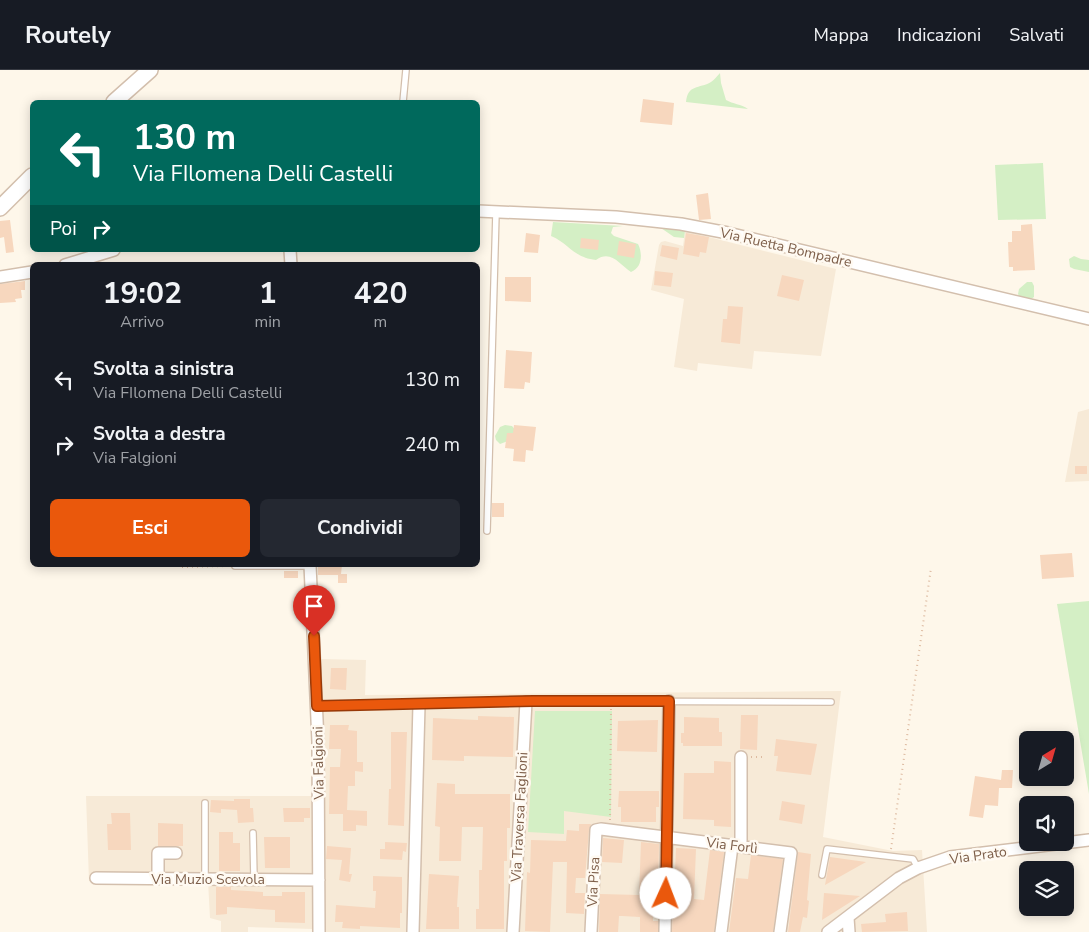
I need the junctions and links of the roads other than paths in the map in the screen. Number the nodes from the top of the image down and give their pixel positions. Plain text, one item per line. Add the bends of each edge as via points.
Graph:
1 (150, 70) edge
2 (406, 70) edge
3 (116, 100) edge
4 (403, 100) edge
5 (30, 178) edge
6 (0, 208) edge
7 (480, 211) edge
8 (496, 212) junction
9 (107, 252) edge
10 (75, 262) edge
11 (30, 272) edge
12 (0, 277) edge
13 (1089, 319) edge
14 (487, 531) dead end
15 (310, 567) edge
16 (669, 701) junction
17 (526, 702) junction
18 (831, 702) dead end
19 (419, 705) junction
20 (317, 706) junction
21 (741, 757) road end
22 (205, 803) dead end
23 (253, 833) dead end
24 (596, 833) joint
25 (668, 837) junction
26 (1089, 840) edge
27 (737, 846) junction
28 (176, 853) dead end
29 (918, 868) junction
30 (822, 875) dead end
31 (96, 878) dead end
32 (158, 878) junction
33 (205, 879) junction
34 (254, 879) junction
35 (319, 880) junction
36 (848, 918) junction
37 (319, 932) edge
38 (413, 932) edge
39 (513, 932) edge
40 (591, 932) edge
41 (664, 932) edge
42 (721, 932) edge
43 (780, 932) edge
44 (828, 932) edge
45 (849, 932) edge

1 - 3 street
2 - 4 lane
5 - 6 street
7 - 8 street, Via Ruetta Bompadre
8 - 13 street, Via Ruetta Bompadre via 616,217 682,224
8 - 14 lane
9 - 10 street
11 - 12 street
15 - 20 street, Via Falgioni
16 - 17 lane
16 - 18 lane
16 - 25 street
17 - 19 lane
17 - 39 street, Via Traversa Faglioni
19 - 20 lane
19 - 38 street
20 - 35 street, Via Falgioni
21 - 27 street
22 - 33 lane
23 - 34 lane
24 - 25 street, Via Forlì via 601,829
24 - 40 street, Via Pisa
25 - 27 street, Via Forlì
25 - 41 street
26 - 29 street, Via Prato via 950,857
27 - 42 street
27 - 43 street, Via Forlì via 791,853
28 - 32 street via 158,853
29 - 30 lane via 913,859 827,850
29 - 36 street, Via Prato via 899,878
31 - 32 street, Via Muzio Scevola
32 - 33 street, Via Muzio Scevola
33 - 34 street, Via Muzio Scevola
34 - 35 street, Via Muzio Scevola
35 - 37 street, Via Falgioni
36 - 44 street, Via Prato
36 - 45 street

